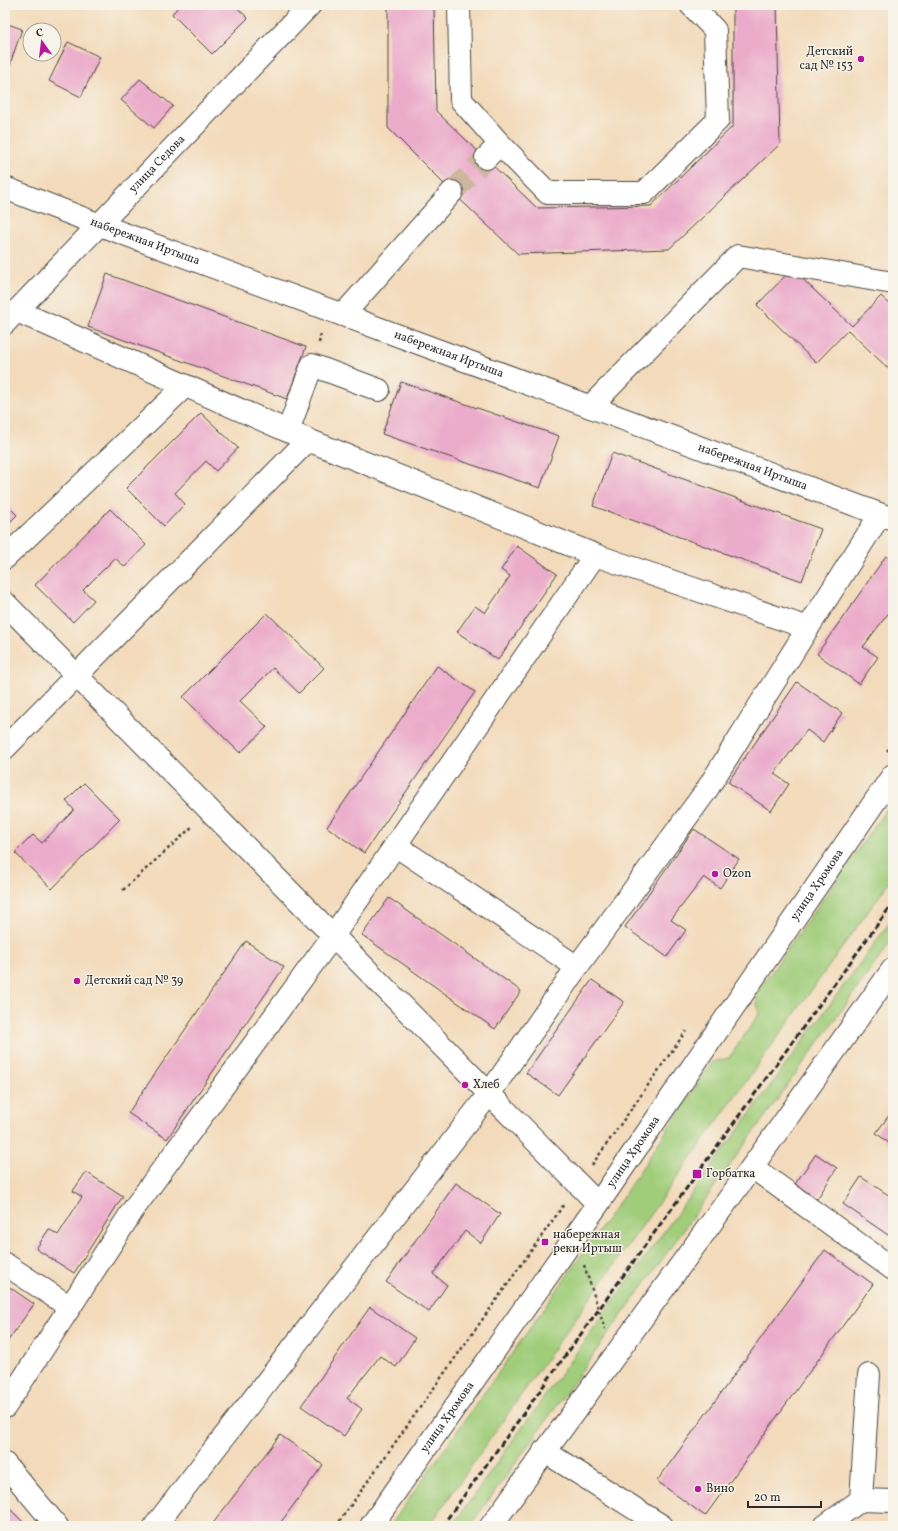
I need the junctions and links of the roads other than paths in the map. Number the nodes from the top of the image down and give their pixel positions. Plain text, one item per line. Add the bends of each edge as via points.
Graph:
1 (310, 5) edge
2 (459, 5) edge
3 (692, 5) edge
4 (5, 188) edge
5 (452, 192) tunnel mouth
6 (100, 225) junction
7 (893, 282) edge
8 (335, 312) junction
9 (11, 317) edge
10 (185, 386) junction
11 (379, 390) dead end
12 (590, 407) junction
13 (288, 431) junction
14 (308, 440) junction
15 (887, 517) edge
16 (595, 555) junction
17 (5, 558) edge
18 (5, 603) edge
19 (808, 628) junction
20 (76, 675) junction
21 (5, 748) edge
22 (893, 775) edge
23 (395, 845) junction
24 (333, 936) junction
25 (577, 967) junction
26 (893, 969) edge
27 (489, 1094) junction
28 (752, 1167) junction
29 (598, 1204) junction
30 (5, 1264) edge
31 (893, 1269) edge
32 (70, 1307) junction
33 (868, 1375) dead end
34 (5, 1406) edge
35 (544, 1451) junction
36 (5, 1464) edge
37 (860, 1500) junction
38 (893, 1501) edge
39 (634, 1519) edge
40 (57, 1526) edge
41 (155, 1526) edge
42 (371, 1526) edge
43 (490, 1526) edge
44 (662, 1526) edge
45 (825, 1526) edge

1 - 6 street, улица Седова
2 - 3 street via 461,100 493,151 548,193 644,193 718,120 715,30
4 - 6 street, набережная Иртыша
5 - 8 street
6 - 8 street, набережная Иртыша
6 - 9 street, улица Седова
7 - 12 street via 738,256
8 - 12 street, набережная Иртыша
9 - 10 street
10 - 13 street
10 - 17 street
11 - 13 street via 312,365
12 - 15 street, набережная Иртыша
13 - 14 street
14 - 16 street
14 - 20 street
15 - 19 street
16 - 19 street
16 - 23 street
18 - 20 street
19 - 25 street via 706,791
20 - 21 street
20 - 24 street
22 - 29 street, улица Хромова
23 - 24 street
23 - 25 street
24 - 27 street
24 - 32 street via 135,1208
25 - 27 street
26 - 28 street
27 - 29 street
27 - 41 street
28 - 31 street
28 - 35 street
29 - 42 street, улица Хромова
30 - 32 street
32 - 34 street
33 - 37 street
35 - 39 street
35 - 43 street
36 - 40 street
37 - 38 street
37 - 45 street
39 - 44 street

